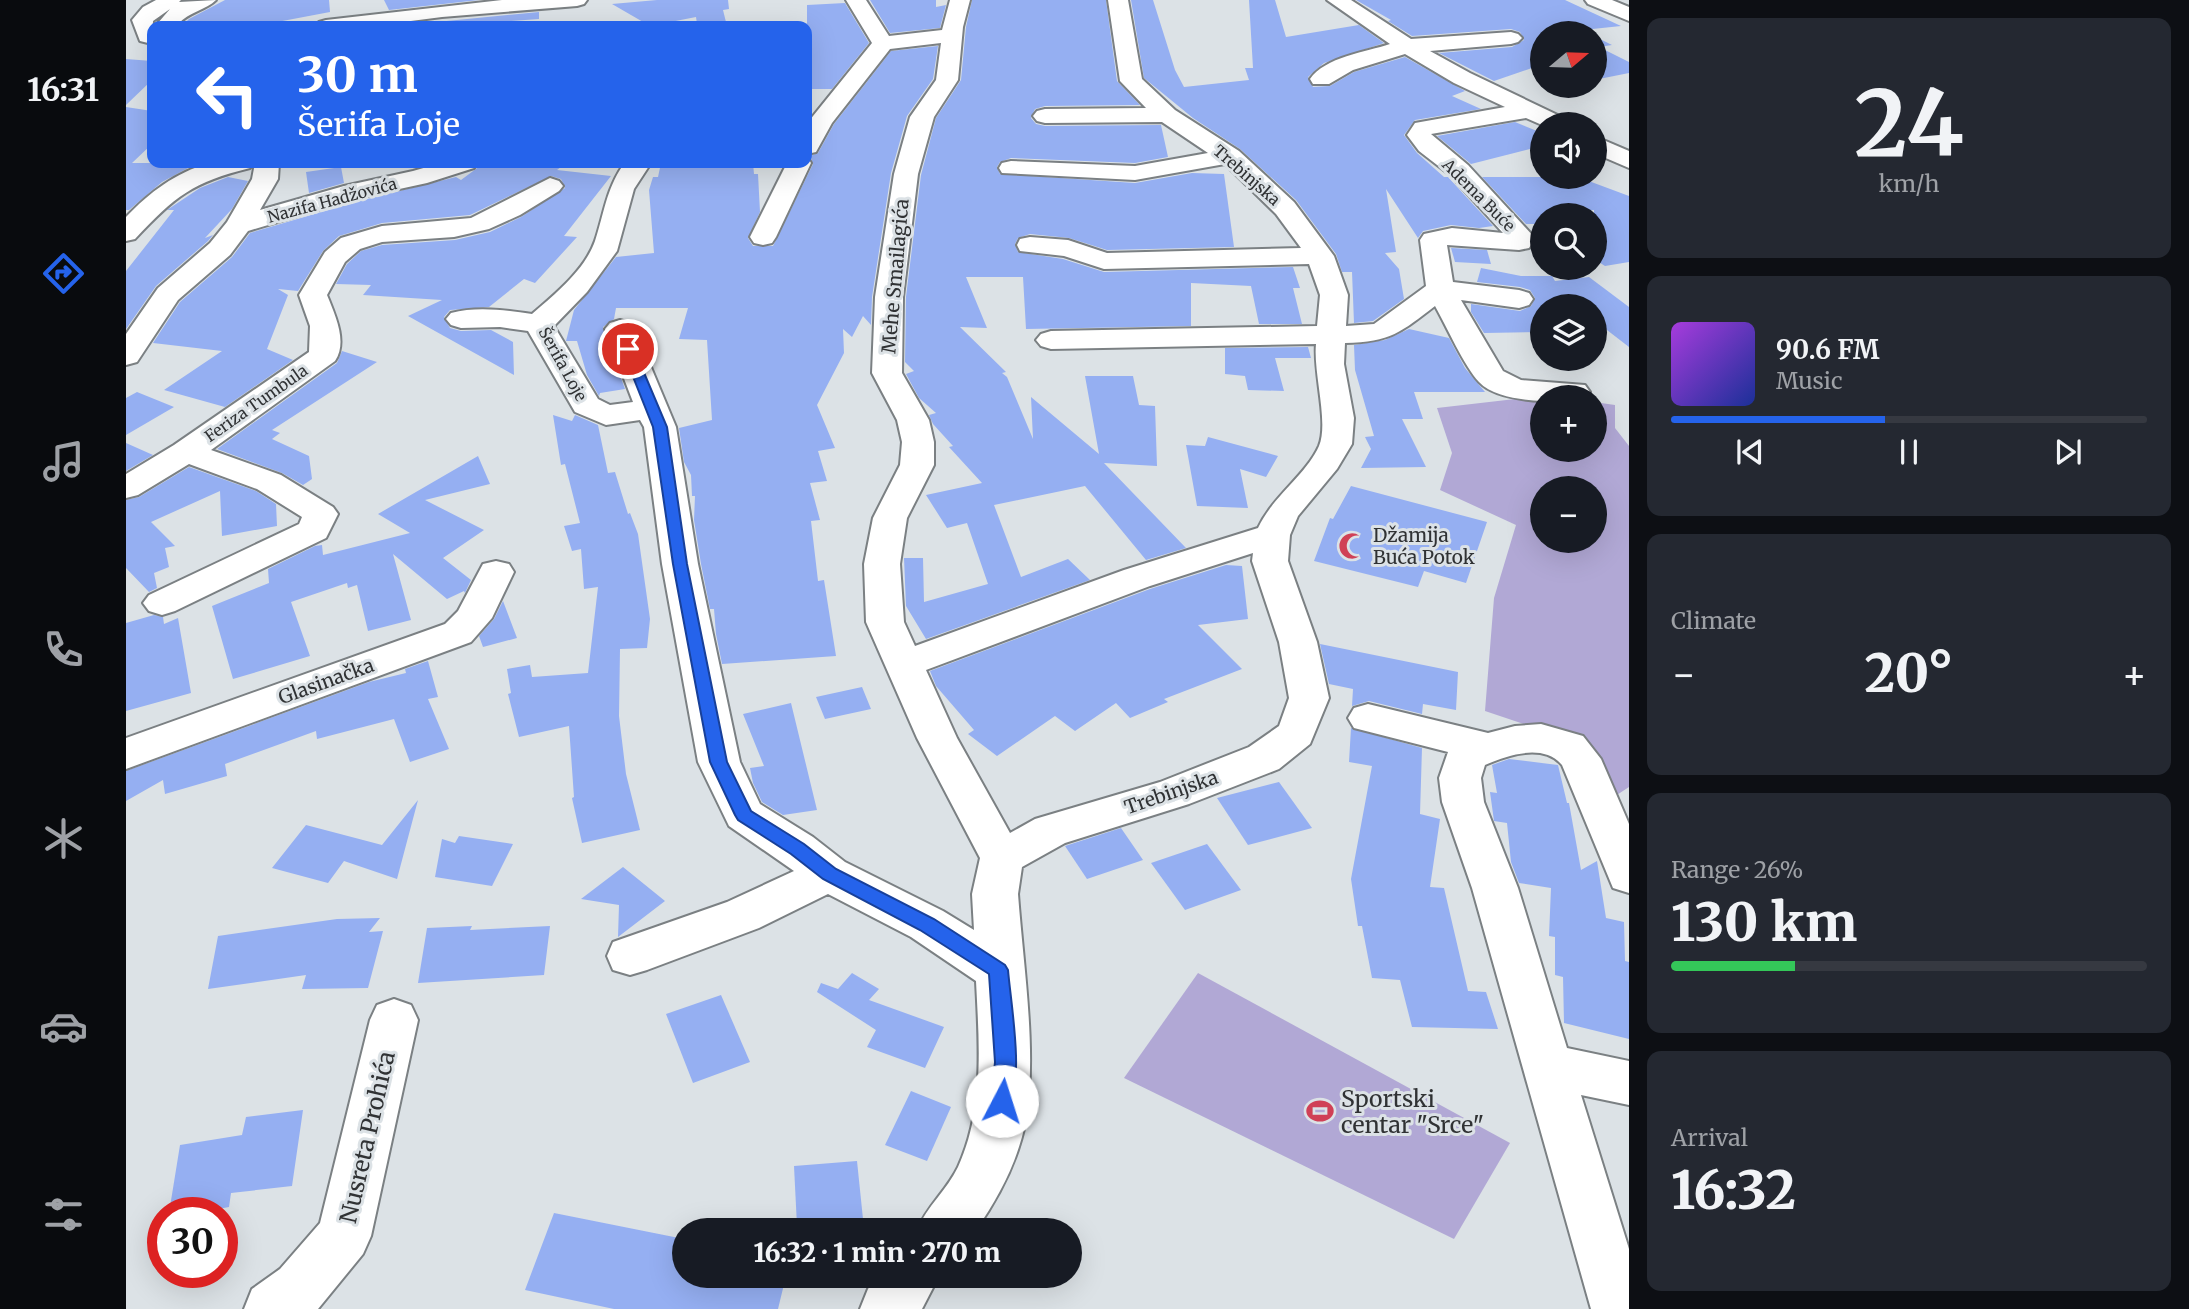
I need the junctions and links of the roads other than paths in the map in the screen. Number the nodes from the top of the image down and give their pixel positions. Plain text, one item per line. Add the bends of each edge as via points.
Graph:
1 (171, 0) edge
2 (206, 0) edge
3 (576, 0) edge
4 (856, 0) edge
5 (960, 0) edge
6 (1118, 0) edge
7 (1337, 0) edge
8 (1595, 0) edge
9 (1629, 15) edge
10 (169, 21) edge
11 (362, 21) edge
12 (539, 21) edge
13 (951, 35) junction
14 (1511, 38) dead end
15 (142, 40) edge
16 (883, 43) junction
17 (1407, 46) junction
18 (1321, 79) dead end
19 (1530, 110) junction
20 (1534, 112) edge
21 (1045, 116) dead end
22 (1167, 116) junction
23 (812, 138) edge
24 (1607, 150) edge
25 (1230, 156) junction
26 (1629, 161) edge
27 (221, 168) edge
28 (266, 168) edge
29 (449, 168) edge
30 (633, 168) edge
31 (797, 168) edge
32 (1011, 168) dead end
33 (550, 186) dead end
34 (239, 225) junction
35 (126, 233) edge
36 (763, 237) dead end
37 (1030, 245) dead end
38 (1320, 256) junction
39 (1440, 289) junction
40 (1519, 299) dead end
41 (461, 318) dead end
42 (538, 324) junction
43 (620, 330) dead end
44 (1332, 333) junction
45 (1051, 340) dead end
46 (126, 356) edge
47 (1530, 390) edge
48 (651, 409) junction
49 (186, 452) junction
50 (126, 488) edge
51 (1272, 536) junction
52 (496, 572) dead end
53 (162, 603) dead end
54 (904, 664) junction
55 (1368, 718) dead end
56 (1486, 747) junction
57 (126, 754) edge
58 (1002, 858) junction
59 (829, 874) junction
60 (1629, 876) edge
61 (630, 956) dead end
62 (998, 970) junction
63 (394, 1020) dead end
64 (1548, 1066) junction
65 (1629, 1083) edge
66 (953, 1218) edge
67 (903, 1288) edge
68 (272, 1309) edge
69 (888, 1309) edge
70 (1619, 1309) edge

1 - 15 street via 142,20
2 - 10 street via 183,7
3 - 11 street
3 - 12 street
4 - 16 street
5 - 13 street, Mehe Smailagića
6 - 22 street, Trebinjska via 1131,81
7 - 17 street
8 - 9 street
13 - 16 street
13 - 54 street, Mehe Smailagića via 947,80 922,117 906,174 890,297 887,373 913,420 918,443 917,465 890,518 882,564 886,622
14 - 17 street
16 - 23 street
17 - 18 street via 1345,65
17 - 19 street
19 - 20 street
19 - 39 street, Adema Buće via 1423,128 1419,135 1459,170 1522,238 1508,243 1448,236 1433,240
21 - 22 street
22 - 25 street, Trebinjska
24 - 26 street
25 - 32 street via 1135,173
25 - 38 street, Trebinjska via 1285,208
27 - 35 street via 192,175 162,194
28 - 34 street, Nazifa Hadžovića via 265,179
29 - 34 street, Nazifa Hadžovića
30 - 42 street, Šerifa Loje via 612,215 607,244 566,302
31 - 36 street
33 - 49 street, Feriza Tumbula via 496,218 467,228 396,233 360,240 339,252 313,295 325,326 324,355
34 - 46 street, Nazifa Hadžovića via 220,249 168,294
37 - 38 street via 1068,248 1104,261
38 - 44 street, Trebinjska via 1334,295
39 - 40 street
39 - 44 street via 1384,331
39 - 47 street, Adema Buće via 1491,377 1503,386
41 - 42 street
42 - 48 street, Šerifa Loje via 586,405 606,415
43 - 48 street
44 - 45 street
44 - 51 street, Trebinjska via 1329,364 1338,418 1336,443 1282,513
48 - 59 street via 660,427 680,564 719,762 744,815
49 - 50 street, Feriza Tumbula
49 - 53 street, Feriza Tumbula via 269,482 321,514 314,530
51 - 54 street via 1137,578
51 - 58 street, Trebinjska via 1270,561 1298,642 1309,698 1296,734 1264,758 1174,793 1050,831
52 - 57 street, Glasinačka via 473,618 458,634
54 - 58 street, Mehe Smailagića via 937,738
55 - 56 street
56 - 60 street via 1544,739 1566,744 1580,758
56 - 64 street via 1467,756 1460,778 1463,802 1495,888
58 - 62 street via 995,894
59 - 61 street via 743,915
59 - 62 street via 927,924
62 - 66 street via 1005,1062 1000,1120 979,1182
63 - 68 street, Nusreta Prohića via 344,1236 300,1288
64 - 65 street
64 - 70 street
67 - 69 street

